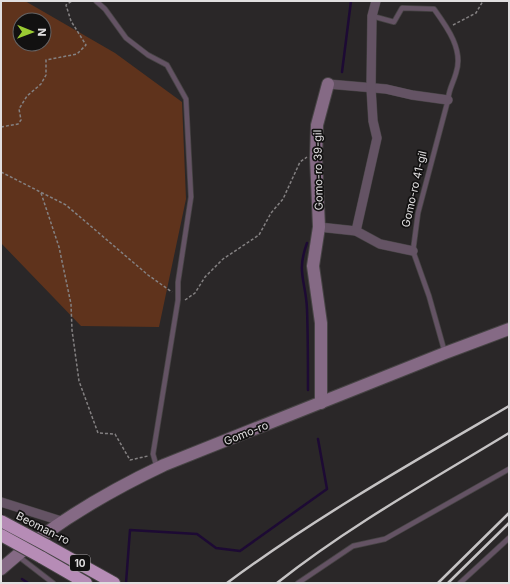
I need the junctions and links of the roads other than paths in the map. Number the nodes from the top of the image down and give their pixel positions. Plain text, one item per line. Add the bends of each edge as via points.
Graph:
1 (96, 1) edge
2 (376, 1) edge
3 (372, 16) junction
4 (328, 84) joint
5 (371, 88) junction
6 (448, 100) junction
7 (319, 227) junction
8 (356, 231) junction
9 (413, 251) junction
10 (509, 329) edge
11 (445, 352) junction
12 (321, 403) junction
13 (157, 468) junction
14 (509, 469) edge
15 (1, 502) edge
16 (1, 521) edge
17 (61, 521) junction
18 (1, 535) edge
19 (509, 538) edge
20 (16, 555) junction
21 (1, 569) edge
22 (53, 583) edge
23 (86, 583) edge
24 (114, 583) edge
25 (298, 583) edge
26 (460, 583) edge

1 - 13 lane via 126,38 148,55 167,65 186,100 191,197 153,454
2 - 3 street
3 - 5 street
3 - 6 lane, Gomo-ro 41-gil via 394,22 402,8 434,9 448,28 459,58
4 - 5 street, Gomo-ro 39-gil
4 - 7 main road, Gomo-ro 39-gil via 317,125
5 - 6 street
5 - 8 street via 377,138
6 - 9 lane, Gomo-ro 41-gil via 418,213
7 - 8 street
7 - 12 main road, Gomo-ro 39-gil via 313,266 321,323
8 - 9 street via 380,244
9 - 11 lane, Gomo-ro 41-gil
10 - 11 main road, Gomo-ro
11 - 12 main road, Gomo-ro
12 - 13 main road, Gomo-ro
13 - 17 main road, Gomo-ro via 120,486
14 - 25 lane via 385,539 353,546
15 - 17 street
16 - 24 highway, Beoman-ro / 10, bridge
17 - 20 main road, Gomo-ro
18 - 23 highway, 10, bridge
19 - 26 lane
20 - 21 main road, Gomo-ro
20 - 22 lane

